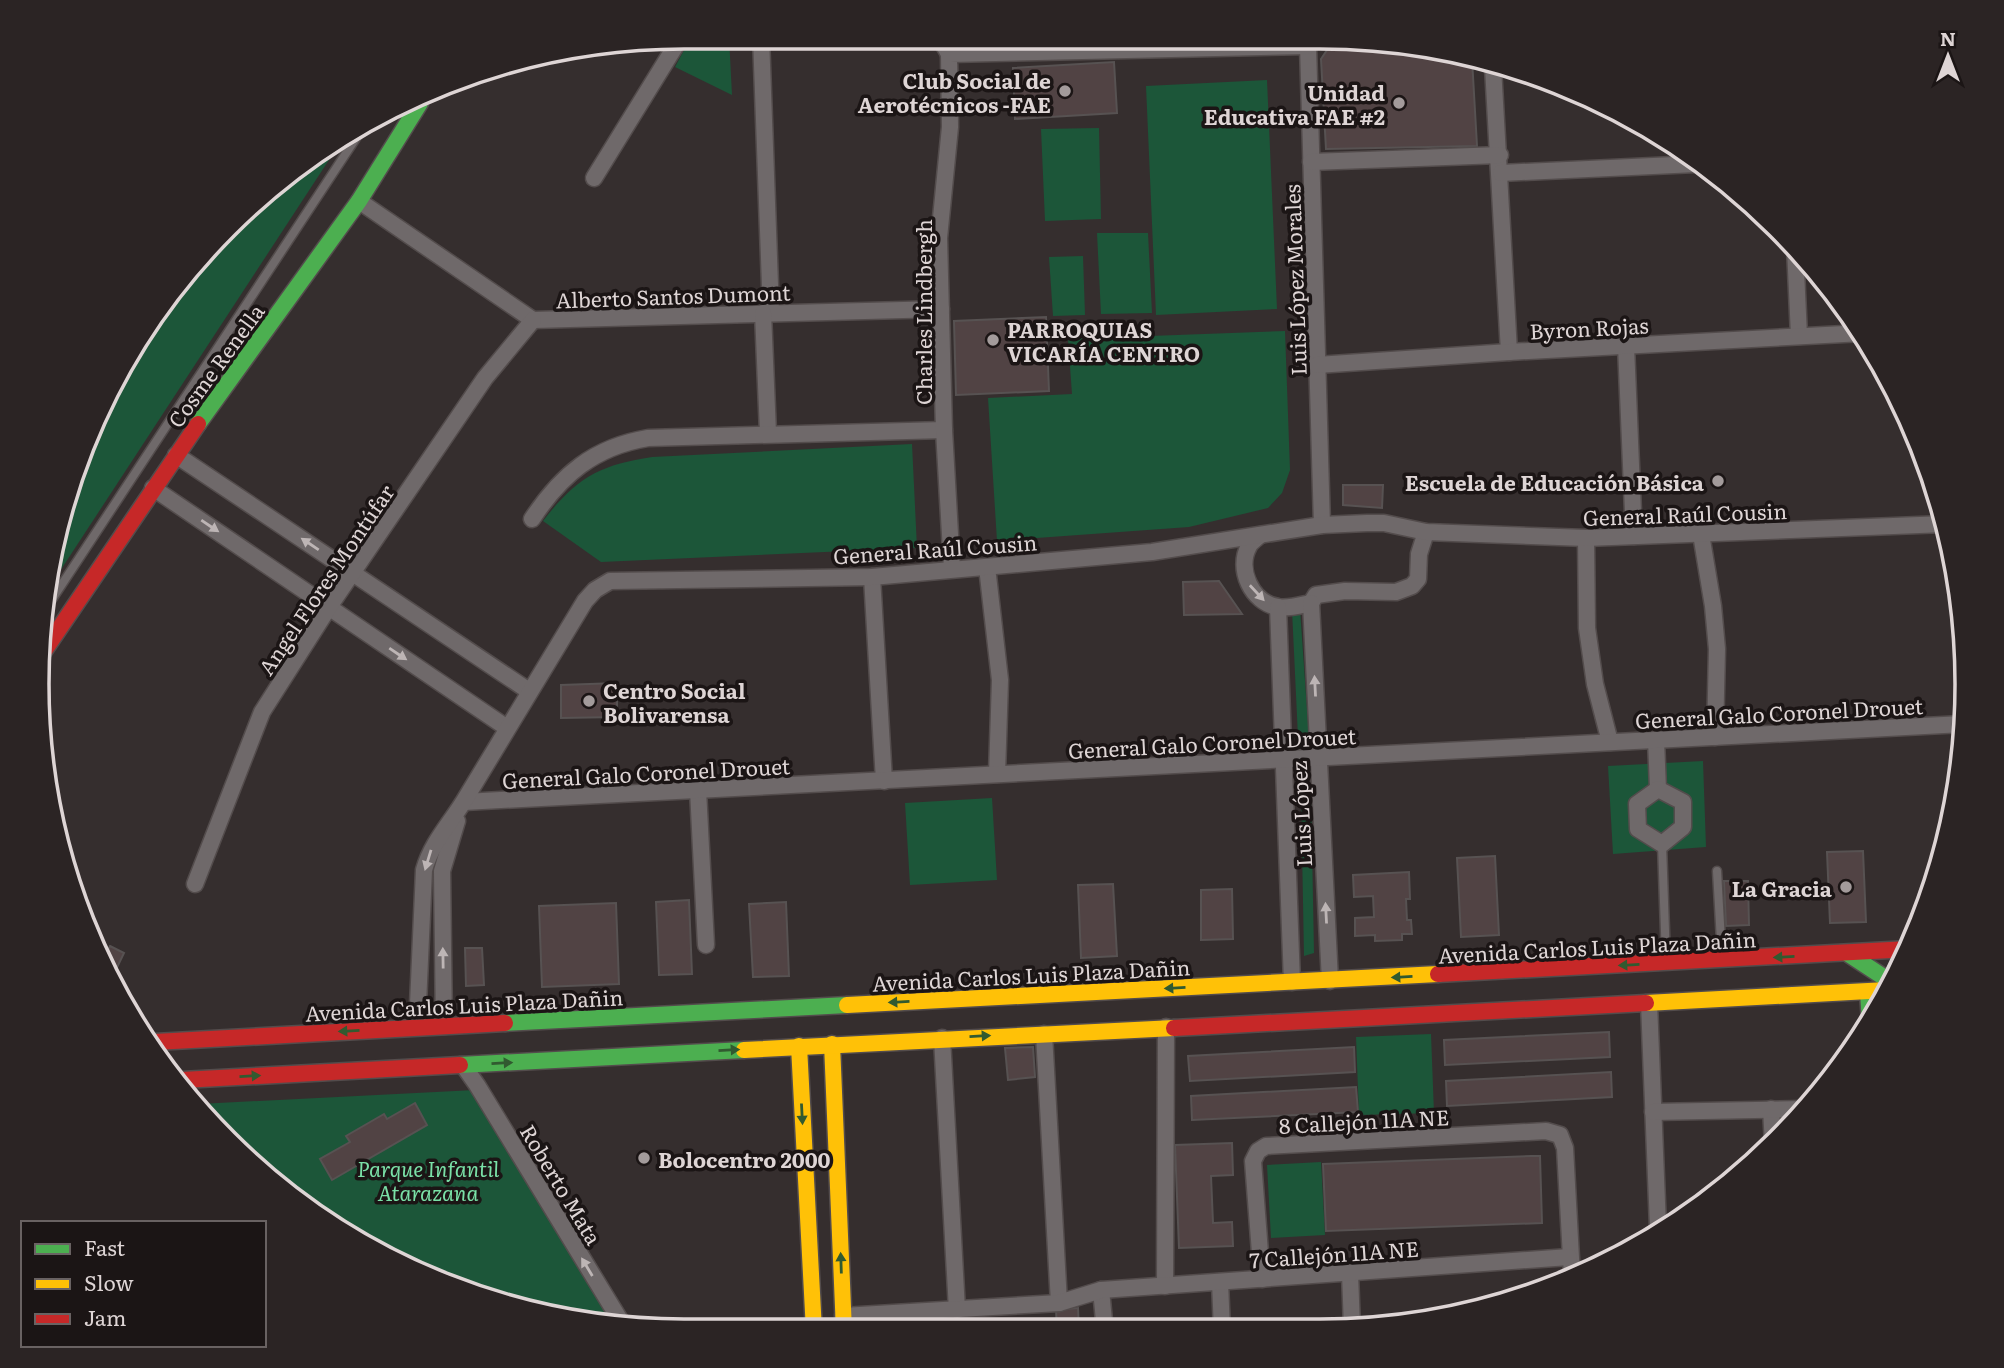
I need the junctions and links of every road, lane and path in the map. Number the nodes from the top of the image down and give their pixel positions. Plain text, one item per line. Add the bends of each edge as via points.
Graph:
1 (673, 49) edge
2 (761, 49) edge
3 (945, 49) edge
4 (950, 49) edge
5 (1034, 49) edge
6 (1312, 49) edge
7 (948, 54) junction
8 (1494, 74) edge
9 (417, 108) edge
10 (354, 142) edge
11 (1500, 155) junction
12 (1311, 162) junction
13 (1685, 165) edge
14 (1500, 173) junction
15 (594, 178) dead end
16 (359, 201) junction
17 (1796, 264) edge
18 (941, 309) junction
19 (767, 313) junction
20 (533, 320) junction
21 (1850, 334) edge
22 (1799, 336) junction
23 (1626, 346) junction
24 (1509, 352) junction
25 (1317, 365) junction
26 (944, 430) junction
27 (768, 433) junction
28 (176, 455) junction
29 (153, 488) junction
30 (532, 519) dead end
31 (1934, 524) edge
32 (1322, 525) junction
33 (1426, 532) junction
34 (1701, 534) junction
35 (1260, 535) junction
36 (1634, 536) junction
37 (1586, 538) junction
38 (987, 567) junction
39 (952, 569) junction
40 (353, 573) junction
41 (872, 577) junction
42 (55, 595) edge
43 (1311, 603) junction
44 (329, 607) junction
45 (1278, 607) junction
46 (50, 642) edge
47 (529, 691) junction
48 (1954, 724) edge
49 (507, 729) junction
50 (1715, 737) junction
51 (1656, 740) junction
52 (1611, 742) junction
53 (1318, 757) junction
54 (1284, 759) junction
55 (997, 774) junction
56 (884, 781) junction
57 (1658, 789) junction
58 (698, 790) junction
59 (464, 802) junction
60 (1662, 844) junction
61 (1717, 872) dead end
62 (195, 884) dead end
63 (706, 945) dead end
64 (1897, 950) edge
65 (1847, 953) junction
66 (1722, 960) junction
67 (1666, 962) junction
68 (1883, 977) edge
69 (1330, 981) junction
70 (1292, 982) junction
71 (1875, 991) edge
72 (1868, 992) junction
73 (1649, 1003) junction
74 (1869, 1003) edge
75 (444, 1026) junction
76 (417, 1027) junction
77 (1166, 1027) junction
78 (1044, 1034) junction
79 (942, 1038) junction
80 (159, 1042) edge
81 (832, 1044) junction
82 (799, 1046) junction
83 (463, 1065) junction
84 (187, 1080) edge
85 (1771, 1109) junction
86 (1791, 1109) edge
87 (1653, 1112) junction
88 (1772, 1130) edge
89 (1658, 1221) edge
90 (1569, 1257) junction
91 (1571, 1268) edge
92 (1350, 1273) junction
93 (1262, 1279) junction
94 (1220, 1282) junction
95 (1165, 1286) junction
96 (1101, 1290) junction
97 (1059, 1303) junction
98 (957, 1310) junction
99 (617, 1316) edge
100 (1352, 1318) edge
101 (813, 1319) edge
102 (844, 1319) edge
103 (884, 1319) edge
104 (1104, 1319) edge
105 (1222, 1319) edge

1 - 15 street
2 - 19 street
3 - 7 street, Charles Lindbergh
4 - 7 street, Charles Lindbergh
5 - 7 street
6 - 12 street, Luis López Morales
7 - 18 street, Charles Lindbergh via 950,127 939,238
8 - 11 street
9 - 16 main road, Cosme Renella
10 - 42 lane
11 - 12 street
11 - 14 street
12 - 25 street, Luis López Morales
13 - 14 street
14 - 24 street
16 - 20 street, Alberto Santos Dumont
16 - 28 main road, Cosme Renella
17 - 22 street
18 - 19 street, Alberto Santos Dumont
18 - 26 street, Charles Lindbergh
19 - 20 street, Alberto Santos Dumont
19 - 27 street
20 - 40 street, Angel Flores Montúfar via 485,378
21 - 22 street, Byron Rojas
22 - 23 street, Byron Rojas
23 - 24 street, Byron Rojas
23 - 36 street
24 - 25 street, Byron Rojas
25 - 32 street, Luis López Morales
26 - 27 street
26 - 39 street, Charles Lindbergh
27 - 30 street via 629,441 584,461 547,496
28 - 29 main road, Cosme Renella
40 -> 28 street
29 -> 44 street
29 - 46 main road, Cosme Renella
31 - 34 street, General Raúl Cousin
32 - 33 street, General Raúl Cousin via 1384,523
32 - 35 street, General Raúl Cousin
33 - 37 street, General Raúl Cousin
33 - 43 street via 1418,579 1412,586 1395,592 1316,595
34 - 36 street, General Raúl Cousin
34 - 50 street via 1717,649
35 - 38 street, General Raúl Cousin via 1152,552
35 -> 45 street via 1249,545 1244,569 1258,596
36 - 37 street, General Raúl Cousin
37 - 52 street via 1587,628 1595,684
38 - 39 street, General Raúl Cousin
38 - 55 street via 1000,680
39 - 41 street, General Raúl Cousin
40 - 44 street, Angel Flores Montúfar
40 - 47 street
41 - 47 street, General Raúl Cousin via 610,581 585,601
41 - 56 street
43 - 45 street
53 -> 43 street, Luis López
44 -> 49 street
44 - 62 street, Angel Flores Montúfar via 262,712
45 - 54 street, Luis López
47 - 49 street
48 - 50 street, General Galo Coronel Drouet
49 - 59 street
50 - 51 street, General Galo Coronel Drouet
51 - 52 street, General Galo Coronel Drouet
51 - 57 street
52 - 53 street, General Galo Coronel Drouet
53 - 54 street, General Galo Coronel Drouet
69 -> 53 street, Luis López
54 - 55 street, General Galo Coronel Drouet
54 - 70 street, Luis López
55 - 56 street, General Galo Coronel Drouet
56 - 58 street, General Galo Coronel Drouet
57 - 60 street via 1637,804 1639,830
57 - 60 street via 1683,802 1683,827
58 - 59 street, General Galo Coronel Drouet
58 - 63 street
75 -> 59 street via 442,872
59 -> 76 street via 434,843 424,870
60 - 67 lane
61 - 66 lane
64 - 65 main road, Avenida Carlos Luis Plaza Dañin
65 -> 66 main road, Avenida Carlos Luis Plaza Dañin
65 - 68 main road
66 - 67 main road, Avenida Carlos Luis Plaza Dañin
67 -> 69 main road, Avenida Carlos Luis Plaza Dañin
69 - 70 main road, Avenida Carlos Luis Plaza Dañin
70 -> 75 main road, Avenida Carlos Luis Plaza Dañin
71 - 72 main road
72 - 73 main road
72 - 74 main road
73 - 77 main road
73 - 87 street
75 - 76 main road, Avenida Carlos Luis Plaza Dañin
76 -> 80 main road, Avenida Carlos Luis Plaza Dañin
77 - 78 main road
77 - 95 street
79 -> 78 main road
78 - 97 street
79 - 81 main road
79 - 98 street
81 - 82 main road
102 -> 81 main road
83 -> 82 main road
82 -> 101 main road
84 -> 83 main road
99 -> 83 street, Roberto Mata
85 - 86 street
85 - 87 street
85 - 88 street
87 - 89 street
90 - 91 street
90 - 92 street, 7 Callejón 11A NE
90 - 93 street, 8 Callejón 11A NE via 1565,1148 1560,1135 1546,1131 1266,1146 1253,1161
92 - 93 street, 7 Callejón 11A NE
92 - 100 street
93 - 94 street, 7 Callejón 11A NE
94 - 95 street, 7 Callejón 11A NE
94 - 105 street
95 - 96 street, 7 Callejón 11A NE
96 - 97 street, 7 Callejón 11A NE
96 - 104 street
97 - 98 street, 7 Callejón 11A NE
98 - 103 street, 7 Callejón 11A NE

